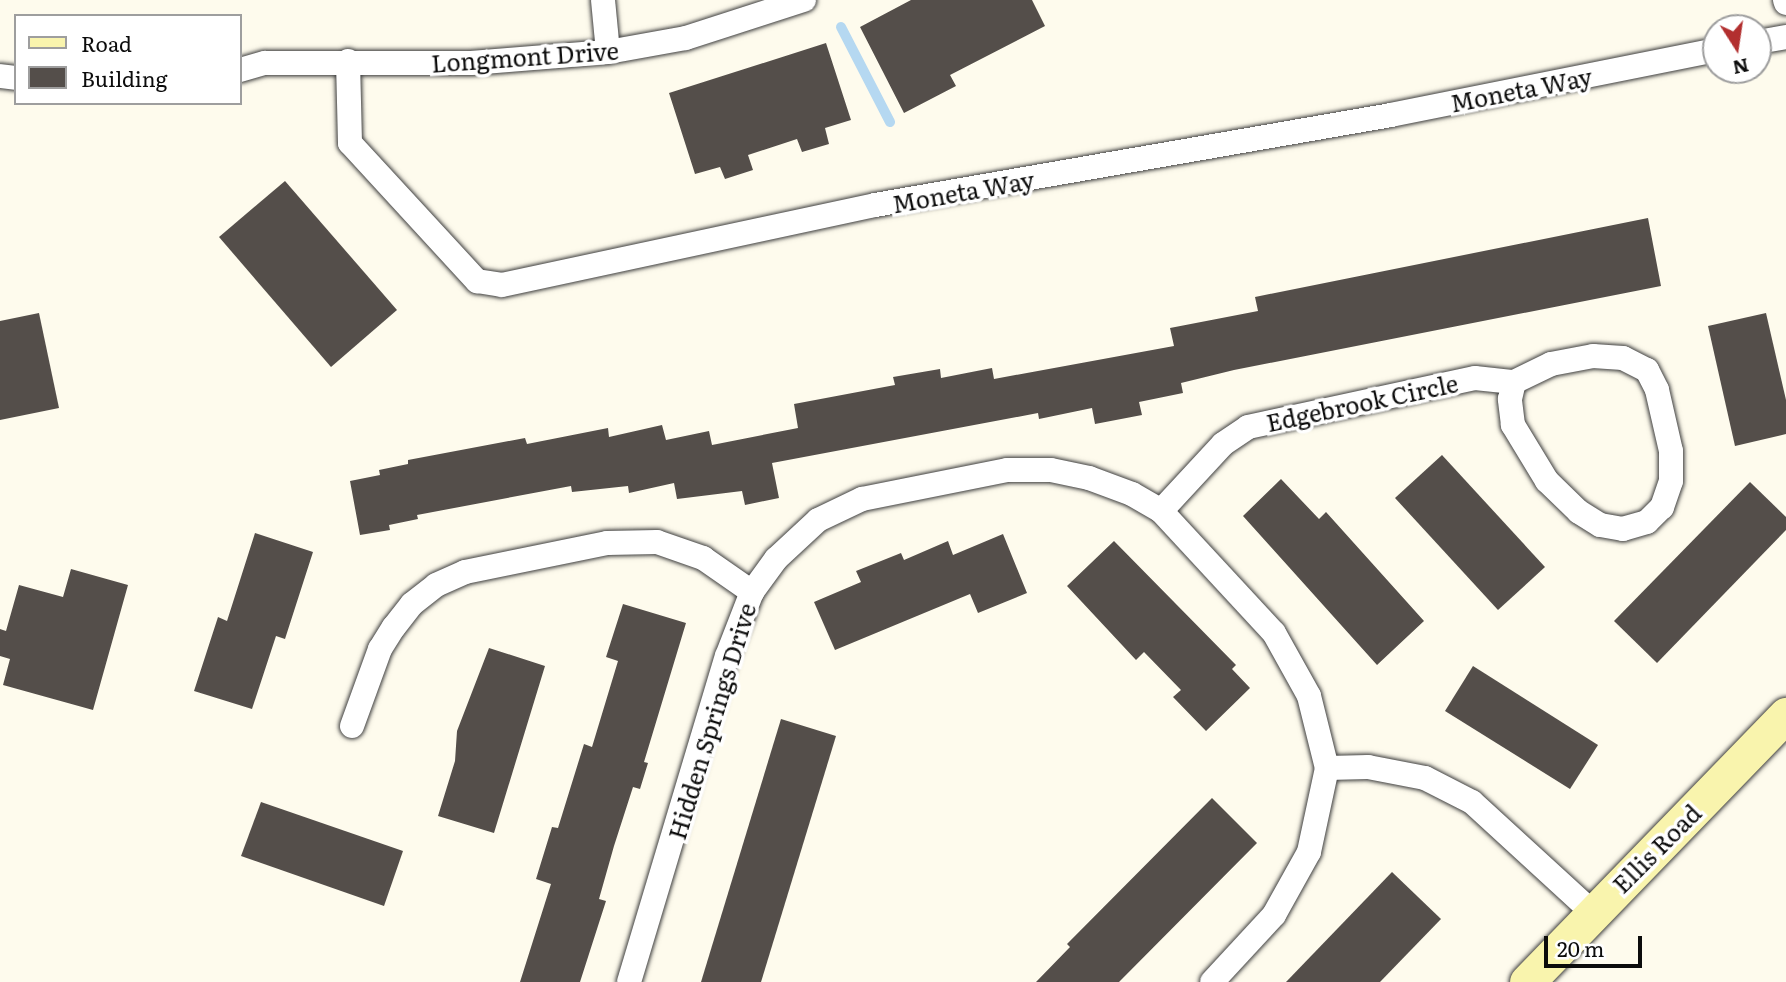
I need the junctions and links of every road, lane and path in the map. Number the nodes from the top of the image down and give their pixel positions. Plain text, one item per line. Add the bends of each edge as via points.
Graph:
1 (603, 0) edge
2 (804, 0) edge
3 (608, 52) junction
4 (1702, 53) edge
5 (348, 61) junction
6 (242, 69) edge
7 (1514, 382) junction
8 (1161, 511) junction
9 (752, 592) junction
10 (1786, 715) edge
11 (352, 726) dead end
12 (1327, 768) junction
13 (1592, 912) junction
14 (629, 982) edge
15 (1212, 982) edge
16 (1527, 982) edge

1 - 3 street
2 - 3 street, Longmont Drive via 686,38
3 - 5 street, Longmont Drive via 471,63
4 - 5 street, Moneta Way via 1391,115 875,205 502,285 477,281 350,143
5 - 6 street, Longmont Drive via 265,63
7 - 7 street via 1551,364 1593,356 1623,358 1647,370 1657,390 1671,451 1671,481 1662,507 1647,522 1623,529 1600,525 1579,512 1524,449 1513,425
7 - 8 street, Edgebrook Circle via 1475,378 1248,427 1223,444
8 - 9 street, Hidden Springs Drive via 1126,491 1051,470 968,474 862,499 818,520 776,559
8 - 12 street, Hidden Springs Drive via 1274,634 1309,696
9 - 11 street via 703,558 657,542 607,543 465,572 436,585 412,604 394,627 380,649
9 - 14 street, Hidden Springs Drive via 727,656
10 - 13 main road, Ellis Road
12 - 13 street via 1368,767 1425,778 1472,802
12 - 15 street, Hidden Springs Drive via 1320,811 1296,881 1273,915
13 - 16 main road, Ellis Road

